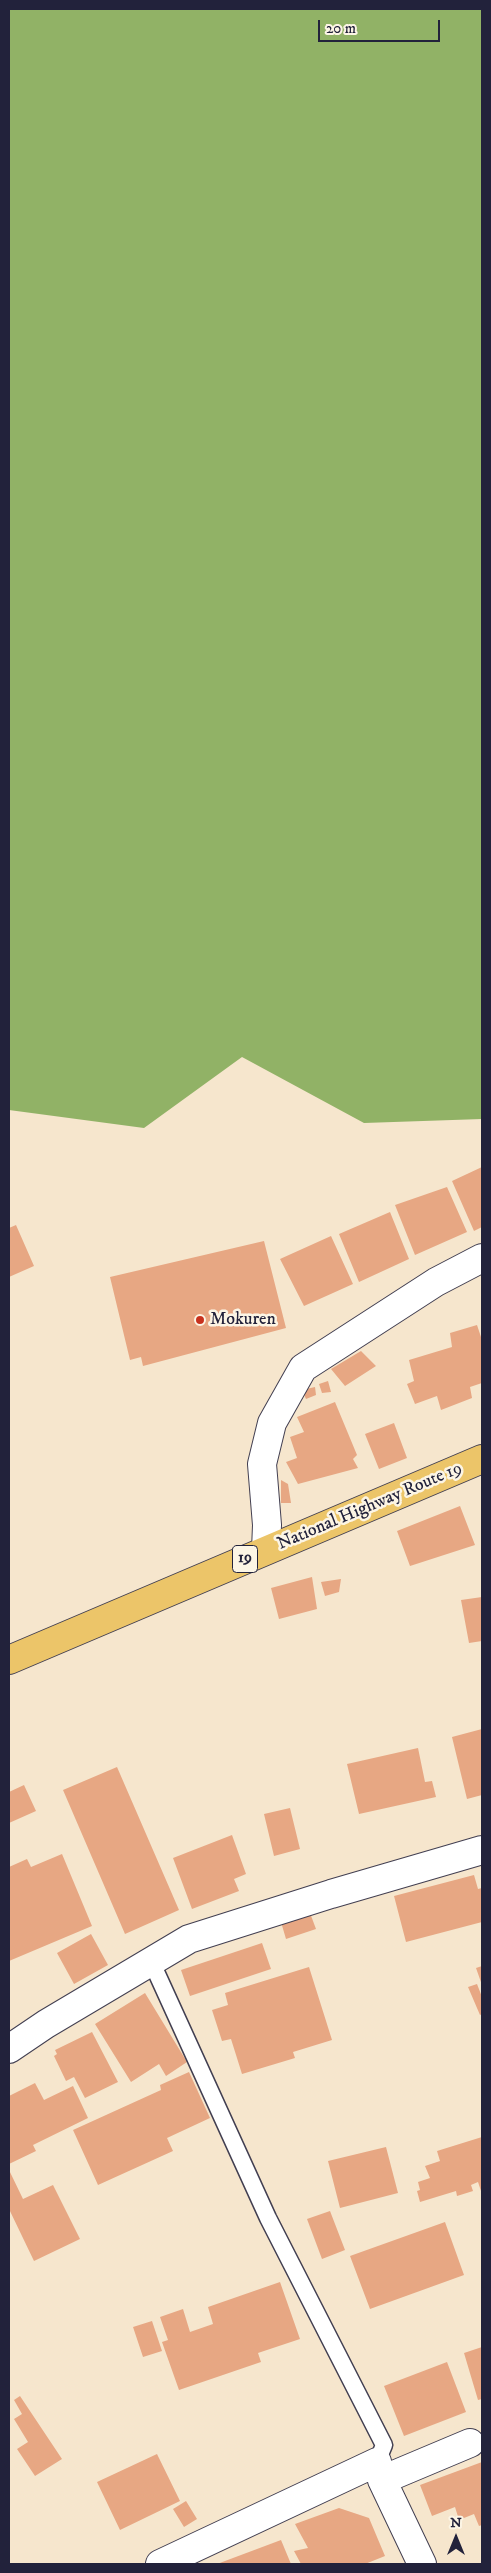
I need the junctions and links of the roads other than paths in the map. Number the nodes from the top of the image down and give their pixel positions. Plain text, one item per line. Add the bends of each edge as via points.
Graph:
1 (482, 1258) edge
2 (482, 1459) edge
3 (266, 1550) junction
4 (9, 1660) edge
5 (482, 1850) edge
6 (152, 1963) junction
7 (9, 2049) edge
8 (470, 2443) dead end
9 (379, 2471) junction
10 (160, 2564) edge
11 (422, 2564) edge

1 - 3 street via 436,1282 303,1368 272,1423 262,1464
2 - 3 highway, National Highway Route 19 / 19
3 - 4 highway, National Highway Route 19 / 19
5 - 6 street via 189,1939
6 - 7 street
6 - 9 lane via 268,2218 384,2445
8 - 9 street
9 - 10 street
9 - 11 street

